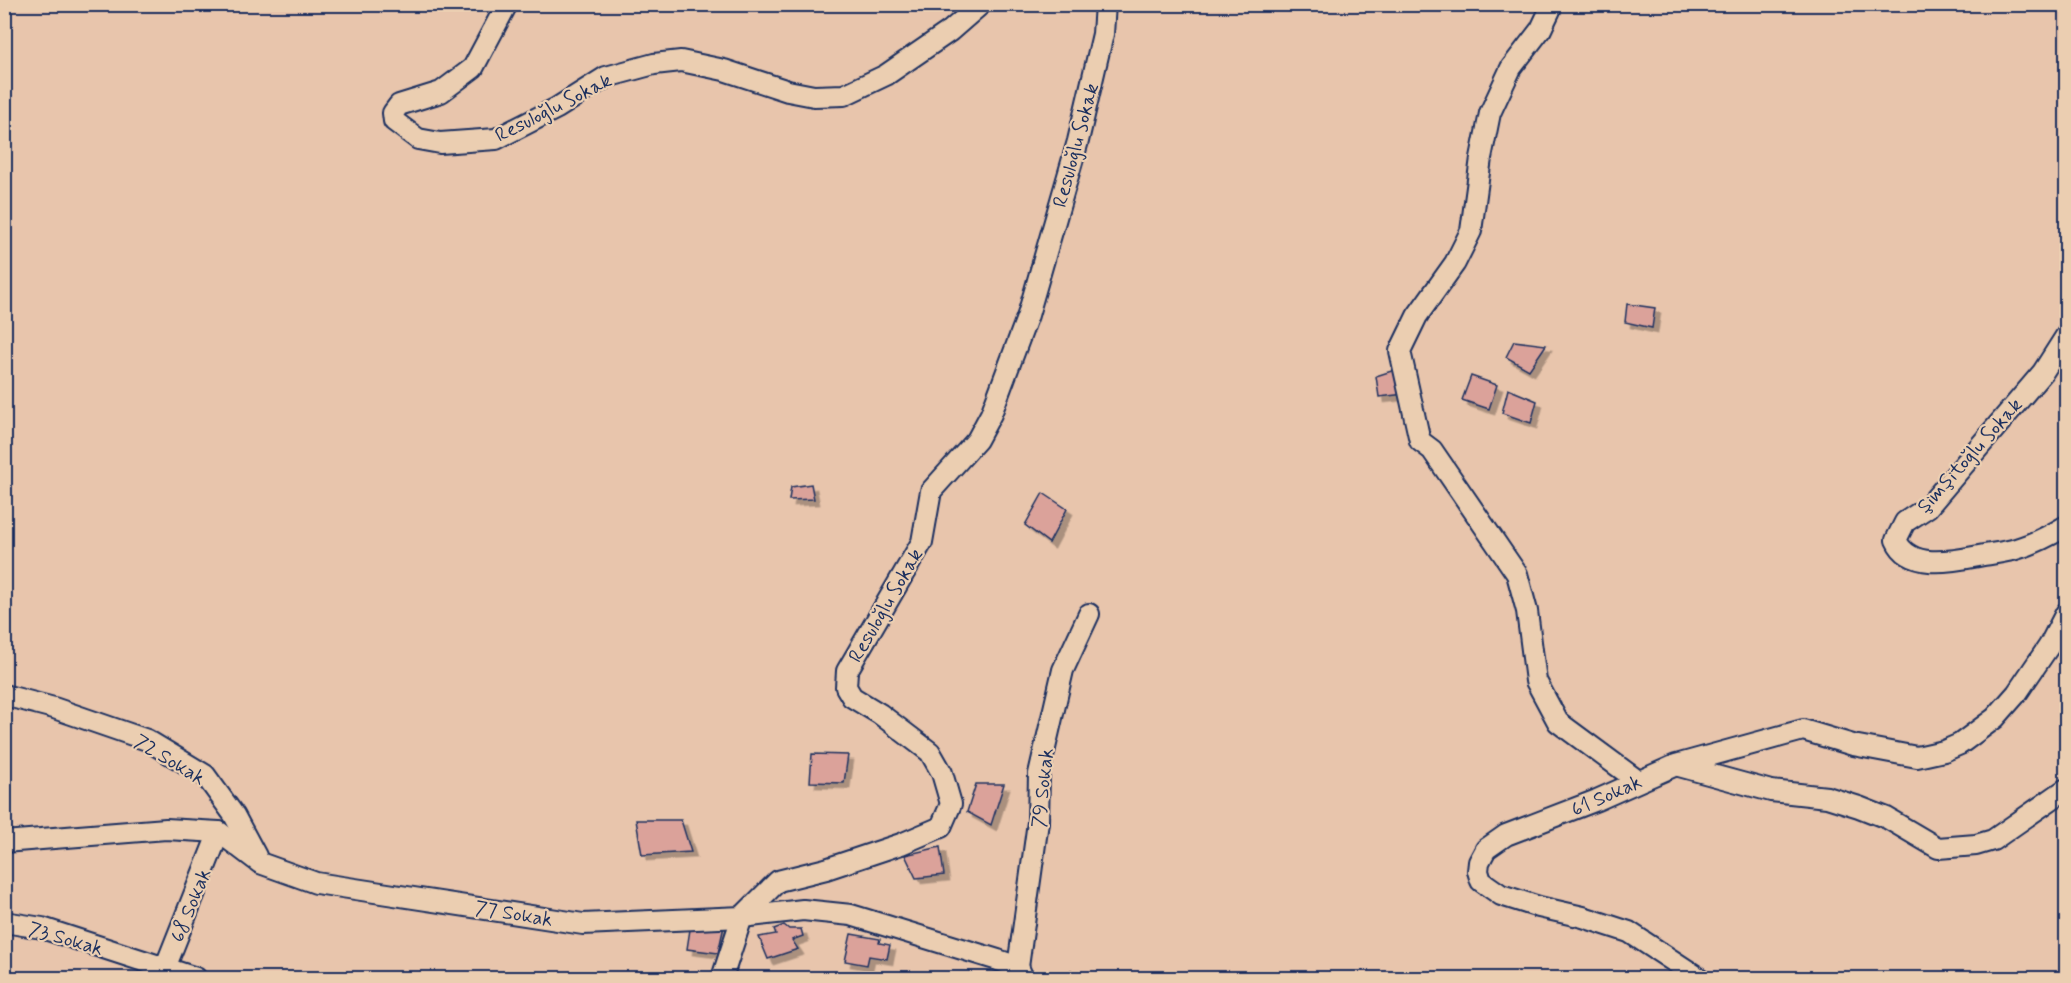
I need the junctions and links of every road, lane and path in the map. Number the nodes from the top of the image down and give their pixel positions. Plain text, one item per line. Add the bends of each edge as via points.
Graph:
1 (507, 4) edge
2 (981, 4) edge
3 (1105, 4) edge
4 (1550, 4) edge
5 (2067, 336) edge
6 (2067, 526) edge
7 (2067, 613) edge
8 (1089, 614) dead end
9 (4, 695) edge
10 (1676, 765) junction
11 (1638, 781) junction
12 (2067, 789) edge
13 (219, 832) junction
14 (4, 842) edge
15 (260, 863) junction
16 (742, 917) junction
17 (4, 922) edge
18 (163, 973) edge
19 (1021, 973) edge
20 (196, 978) edge
21 (722, 978) edge
22 (1699, 978) edge

1 - 2 street, Resuloğlu Sokak via 473,68 441,92 399,105 393,113 394,121 418,139 440,143 496,139 606,78 654,64 681,61 797,93 844,95 886,75 950,31
3 - 16 street, Resuloğlu Sokak via 1103,34 1078,141 1028,315 991,414 977,440 932,492 922,542 847,671 846,687 852,697 930,752 942,773 951,804 941,826 901,844 778,881
4 - 11 street via 1541,29 1511,68 1490,112 1471,231 1455,263 1417,316 1400,351 1420,441 1432,450 1517,573 1527,610 1536,681 1558,722
5 - 6 street, Şimşitoğlu Sokak via 2043,372 1928,507 1905,522 1896,540 1908,555 1917,559 1954,561 2016,549
7 - 10 street via 2017,693 1995,718 1944,751 1917,757 1853,745 1803,730
8 - 19 street, 79 Sokak via 1063,670 1039,774 1038,822
9 - 15 street, 72 Sokak via 147,740 205,775 234,815
10 - 11 street, 61 Sokak
10 - 12 street via 1771,790 1827,797 1859,807 1887,818 1938,848 1993,840
11 - 22 street, 61 Sokak via 1506,835 1486,849 1478,872 1481,881 1501,895 1583,916 1629,933
13 - 14 street via 166,829
13 - 15 street, 77 Sokak
13 - 18 street, 68 Sokak
15 - 16 street, 77 Sokak via 316,883 583,924
16 - 19 street, 77 Sokak via 803,909 851,915 998,960
16 - 21 street
17 - 18 street, 73 Sokak via 42,928
18 - 20 street, 73 Sokak

